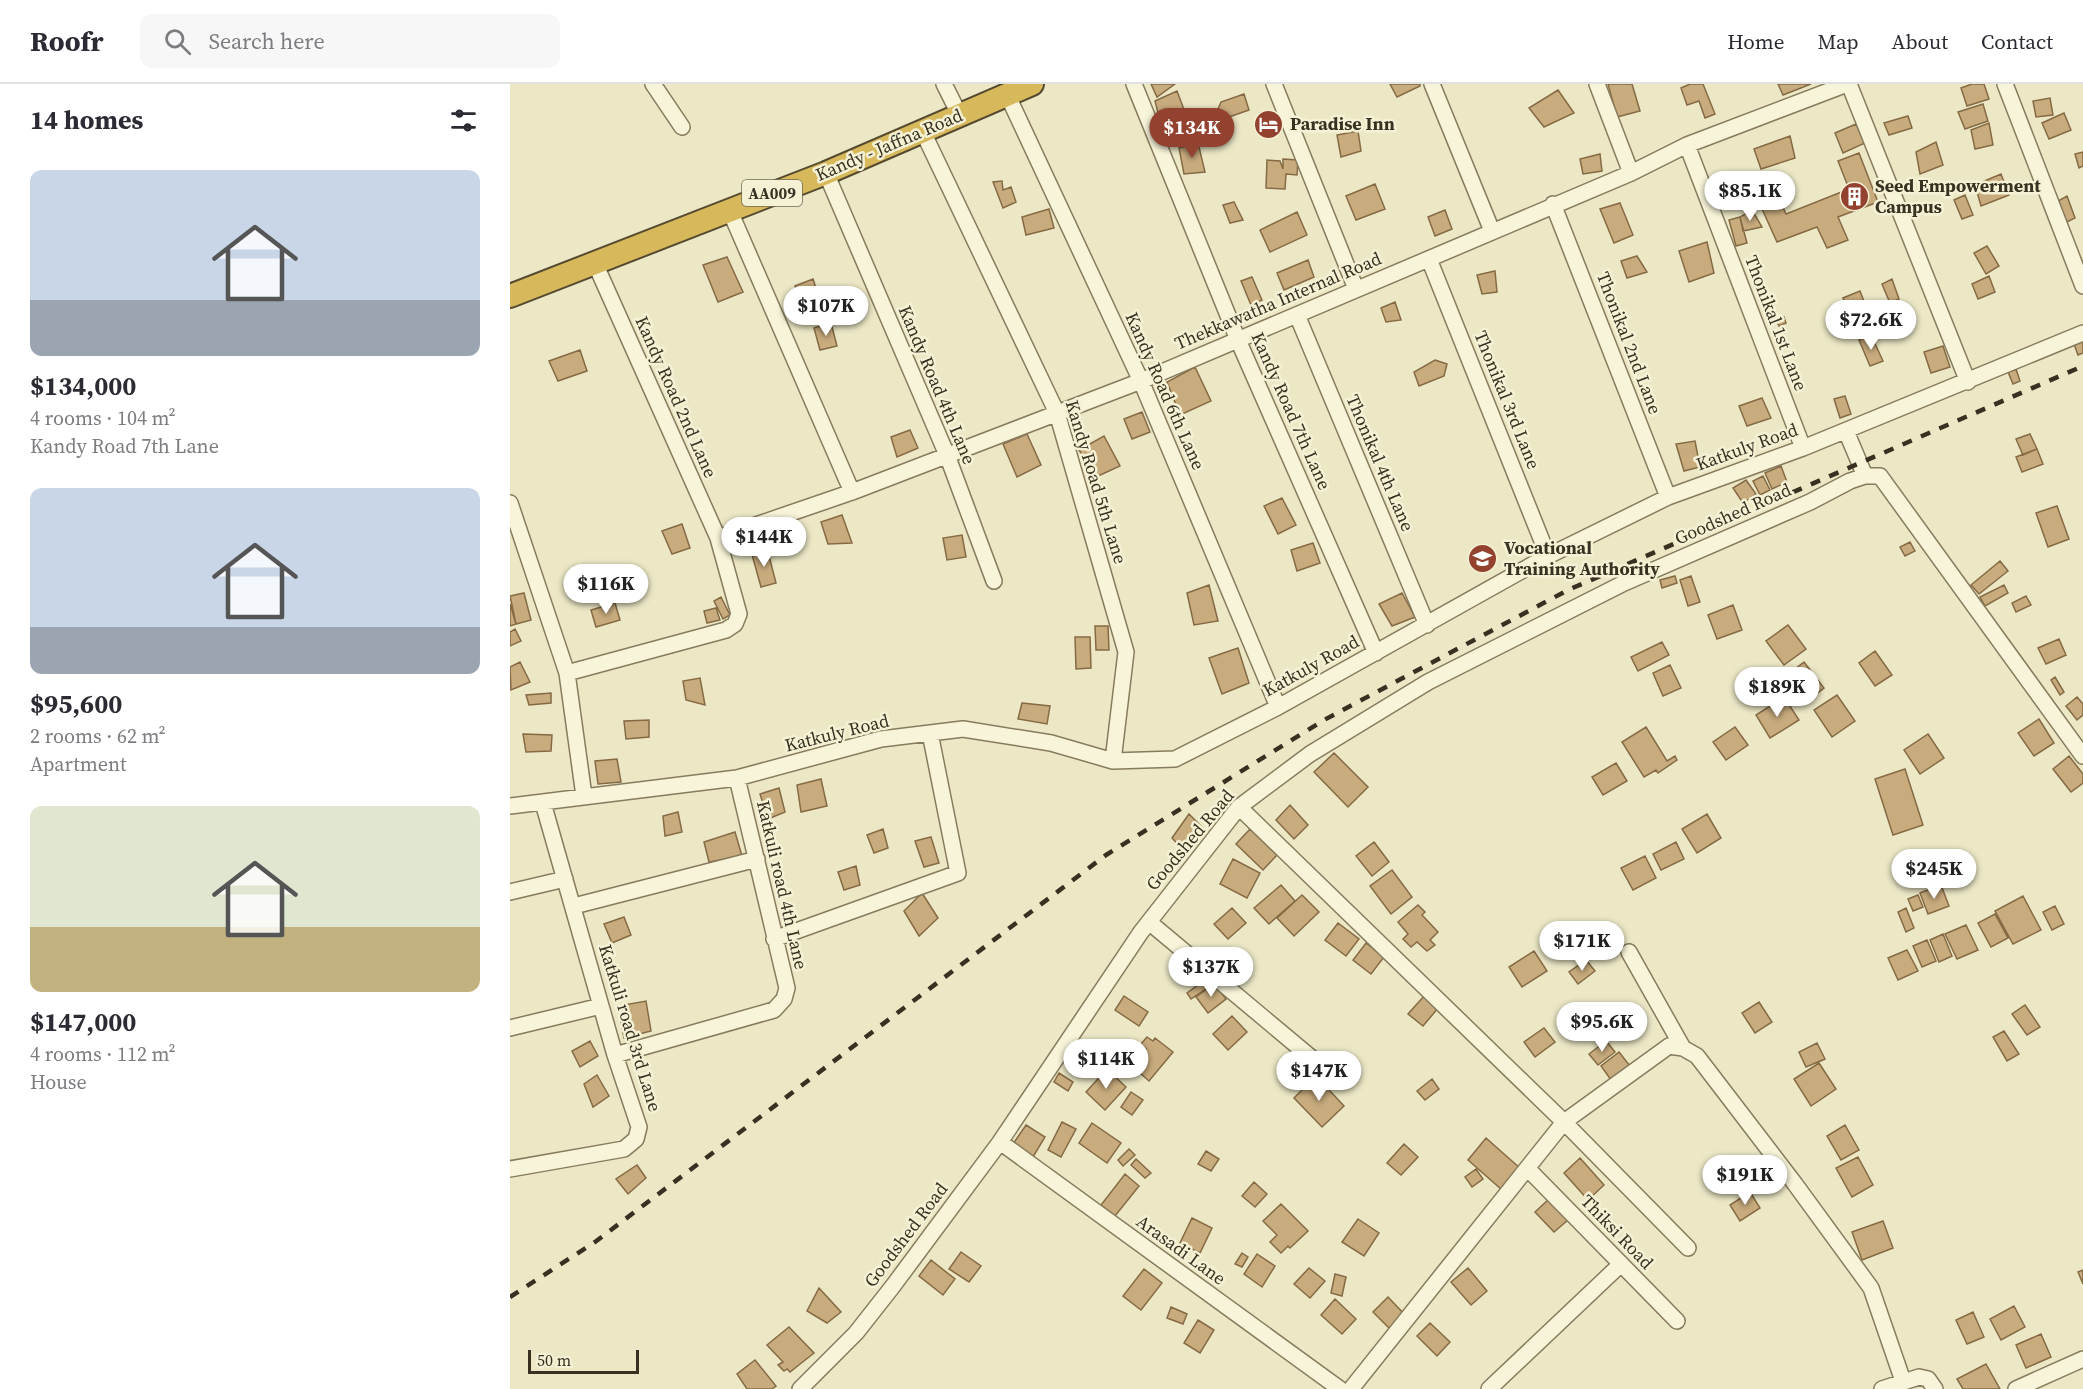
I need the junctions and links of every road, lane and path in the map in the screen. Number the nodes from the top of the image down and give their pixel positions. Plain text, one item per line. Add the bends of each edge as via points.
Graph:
1 (653, 84) edge
2 (944, 84) edge
3 (1032, 84) edge
4 (1134, 84) edge
5 (1274, 84) edge
6 (1432, 84) edge
7 (1597, 84) edge
8 (1848, 84) edge
9 (2004, 84) edge
10 (1007, 94) junction
11 (960, 116) junction
12 (682, 127) dead end
13 (923, 132) junction
14 (1687, 145) junction
15 (826, 173) junction
16 (1631, 173) junction
17 (1553, 204) junction
18 (729, 209) junction
19 (1492, 231) junction
20 (1429, 259) junction
21 (594, 261) junction
22 (2083, 286) edge
23 (1356, 289) junction
24 (510, 296) edge
25 (1297, 315) junction
26 (2083, 333) edge
27 (1238, 340) junction
28 (1141, 381) junction
29 (1968, 382) junction
30 (1057, 413) junction
31 (1846, 430) junction
32 (1803, 448) junction
33 (947, 455) junction
34 (1873, 476) junction
35 (852, 492) junction
36 (1668, 497) junction
37 (510, 503) edge
38 (718, 538) junction
39 (1548, 556) junction
40 (994, 581) dead end
41 (1427, 626) junction
42 (1376, 653) junction
43 (567, 673) junction
44 (1278, 707) junction
45 (930, 733) junction
46 (2083, 756) edge
47 (1113, 761) junction
48 (737, 778) junction
49 (584, 796) junction
50 (543, 803) junction
51 (510, 806) edge
52 (1239, 807) junction
53 (757, 859) junction
54 (565, 879) junction
55 (510, 892) edge
56 (574, 906) junction
57 (1149, 922) junction
58 (774, 939) junction
59 (1629, 952) dead end
60 (601, 1006) junction
61 (510, 1028) edge
62 (1683, 1048) junction
63 (615, 1055) junction
64 (1314, 1060) dead end
65 (1564, 1122) junction
66 (1000, 1142) junction
67 (1528, 1169) junction
68 (510, 1170) edge
69 (1688, 1248) dead end
70 (1621, 1264) junction
71 (1677, 1322) dead end
72 (2083, 1359) edge
73 (1904, 1381) junction
74 (800, 1389) edge
75 (1340, 1389) edge
76 (1351, 1389) edge
77 (1489, 1389) edge
78 (1882, 1389) edge
79 (1935, 1389) edge
80 (2016, 1389) edge

1 - 12 street
2 - 11 street
3 - 10 highway, Kandy - Jaffna Road / AA009
4 - 27 street, Kandy Road 7th Lane
5 - 23 street
6 - 19 street
7 - 16 street
8 - 14 street, Thekkawatha Internal Road
8 - 29 street
9 - 22 street
10 - 11 highway, Kandy - Jaffna Road / AA009
10 - 28 street, Kandy Road 6th Lane
11 - 13 highway, Kandy - Jaffna Road / AA009
13 - 15 highway, Kandy - Jaffna Road / AA009
13 - 30 street, Kandy Road 5th Lane
14 - 16 street, Thekkawatha Internal Road
14 - 32 street, Thonikal 1st Lane
15 - 18 highway, Kandy - Jaffna Road / AA009
15 - 33 street, Kandy Road 4th Lane
16 - 17 street, Thekkawatha Internal Road
17 - 19 street, Thekkawatha Internal Road
17 - 36 street, Thonikal 2nd Lane
18 - 21 highway, Kandy - Jaffna Road / AA009
18 - 35 street
19 - 20 street, Thekkawatha Internal Road
20 - 23 street, Thekkawatha Internal Road
20 - 39 street, Thonikal 3rd Lane
21 - 24 highway, Kandy - Jaffna Road / AA009
21 - 38 street, Kandy Road 2nd Lane
23 - 25 street, Thekkawatha Internal Road
25 - 27 street, Thekkawatha Internal Road
25 - 41 street, Thonikal 4th Lane
26 - 29 street, Katkuly Road
27 - 28 street, Thekkawatha Internal Road
27 - 42 street, Kandy Road 7th Lane
28 - 30 street, Thekkawatha Internal Road
28 - 44 street, Kandy Road 6th Lane
29 - 31 street, Katkuly Road
30 - 33 street, Thekkawatha Internal Road
30 - 47 street, Kandy Road 5th Lane via 1126,652
31 - 32 street, Katkuly Road
31 - 34 street
32 - 36 street, Katkuly Road
33 - 35 street, Thekkawatha Internal Road
33 - 40 street, Kandy Road 4th Lane
34 - 46 street
34 - 52 street, Goodshed Road via 1624,583 1428,682 1310,754
35 - 38 street, Thekkawatha Internal Road
36 - 39 street, Katkuly Road
37 - 43 street
38 - 43 street, Kandy Road 2nd Lane via 739,614 735,624 726,630
39 - 41 street, Katkuly Road
41 - 42 street, Katkuly Road
42 - 44 street, Katkuly Road
43 - 49 street
44 - 47 street, Katkuly Road via 1175,759
45 - 47 street, Katkuly Road via 963,729 1051,743
45 - 48 street, Katkuly Road via 881,740
45 - 58 street via 958,873
48 - 49 street, Katkuly Road
48 - 53 street, Katkuli road 4th Lane
49 - 50 street, Katkuly Road
50 - 51 street, Katkuly Road
50 - 54 street, Katkuli road 3rd Lane
52 - 57 street, Goodshed Road
52 - 65 street
53 - 56 street
53 - 58 street, Katkuli road 4th Lane
54 - 55 street
54 - 56 street, Katkuli road 3rd Lane
56 - 60 street, Katkuli road 3rd Lane
57 - 64 street
57 - 66 street, Goodshed Road
58 - 63 street, Katkuli road 4th Lane via 787,988 784,999 774,1010
59 - 62 street
60 - 61 street
60 - 63 street, Katkuli road 3rd Lane
62 - 65 street via 1669,1046
62 - 73 street via 1704,1065 1870,1288
63 - 68 street, Katkuli road 3rd Lane via 639,1126 636,1139 624,1149
65 - 67 street
65 - 69 street
66 - 74 street, Goodshed Road via 856,1333
66 - 75 street, Arasadi Lane
67 - 70 street, Thiksi Road
67 - 76 street
70 - 71 street, Thiksi Road
70 - 77 street
72 - 80 street
73 - 78 street
73 - 79 street via 1928,1379

